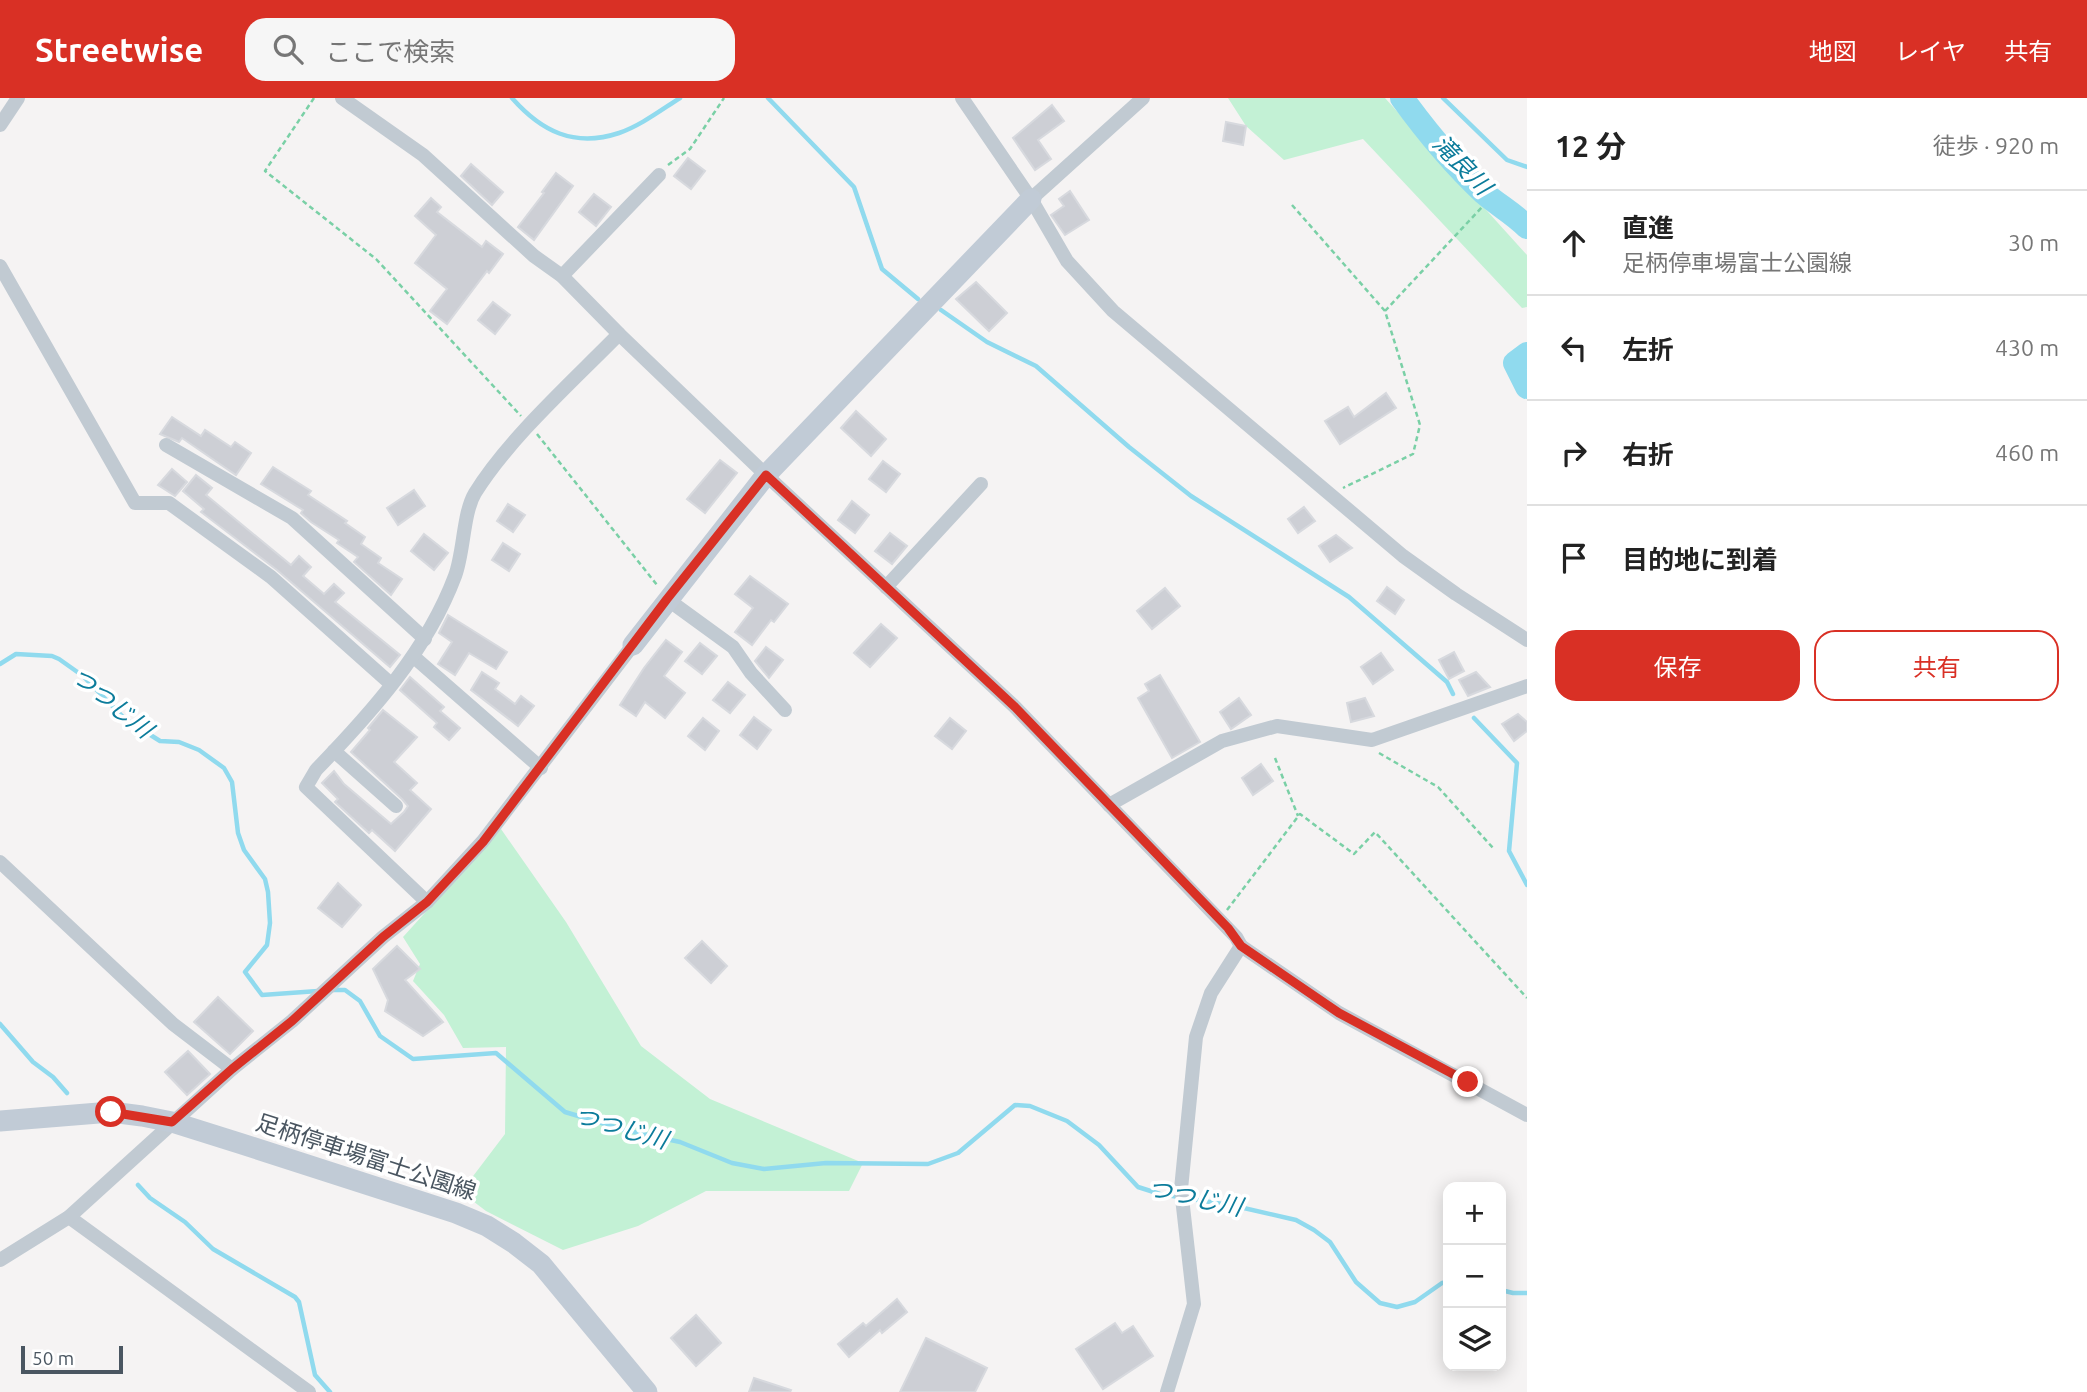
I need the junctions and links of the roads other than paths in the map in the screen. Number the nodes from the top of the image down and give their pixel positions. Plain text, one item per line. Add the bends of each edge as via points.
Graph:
1 (18, 98) edge
2 (342, 98) edge
3 (962, 98) edge
4 (1143, 98) edge
5 (0, 125) edge
6 (659, 175) road end
7 (1031, 199) junction
8 (0, 266) edge
9 (562, 276) junction
10 (619, 334) junction
11 (166, 445) dead end
12 (766, 475) junction
13 (981, 484) dead end
14 (886, 587) junction
15 (667, 599) junction
16 (425, 639) junction
17 (1527, 640) edge
18 (633, 645) joint
19 (414, 657) junction
20 (391, 684) junction
21 (1527, 686) edge
22 (785, 710) dead end
23 (334, 751) junction
24 (541, 768) junction
25 (1109, 805) junction
26 (396, 806) dead end
27 (0, 862) edge
28 (427, 902) junction
29 (1241, 946) junction
30 (232, 1069) junction
31 (1527, 1115) edge
32 (0, 1121) edge
33 (172, 1122) junction
34 (69, 1217) junction
35 (0, 1260) edge
36 (309, 1392) edge
37 (647, 1392) edge
38 (1167, 1392) edge

1 - 5 street
2 - 9 street via 423,155
3 - 7 street
4 - 7 street
6 - 9 street
7 - 12 main road
7 - 17 street via 1067,261 1113,311 1403,556
8 - 20 street via 135,503 169,503 271,577
9 - 10 street
10 - 12 street
10 - 16 street via 530,425 473,496 455,575
11 - 16 street via 292,518
12 - 14 street
12 - 15 main road
13 - 14 street
14 - 25 street via 1015,707
15 - 18 main road
15 - 22 street via 733,647
16 - 19 street
18 - 24 street
19 - 20 street
19 - 24 street
20 - 23 street
21 - 25 street via 1372,740 1277,726 1222,741
23 - 26 street
23 - 28 street via 306,787
24 - 28 street via 483,842
25 - 29 street
27 - 30 street via 173,1024
28 - 30 street
29 - 31 street via 1339,1013
29 - 38 street via 1211,993 1196,1037 1181,1189 1194,1304
30 - 33 street
32 - 33 main road, 足柄停車場富士公園線 via 111,1112
33 - 34 street
33 - 37 main road, 足柄停車場富士公園線 via 487,1226 541,1264
34 - 35 street
34 - 36 street

